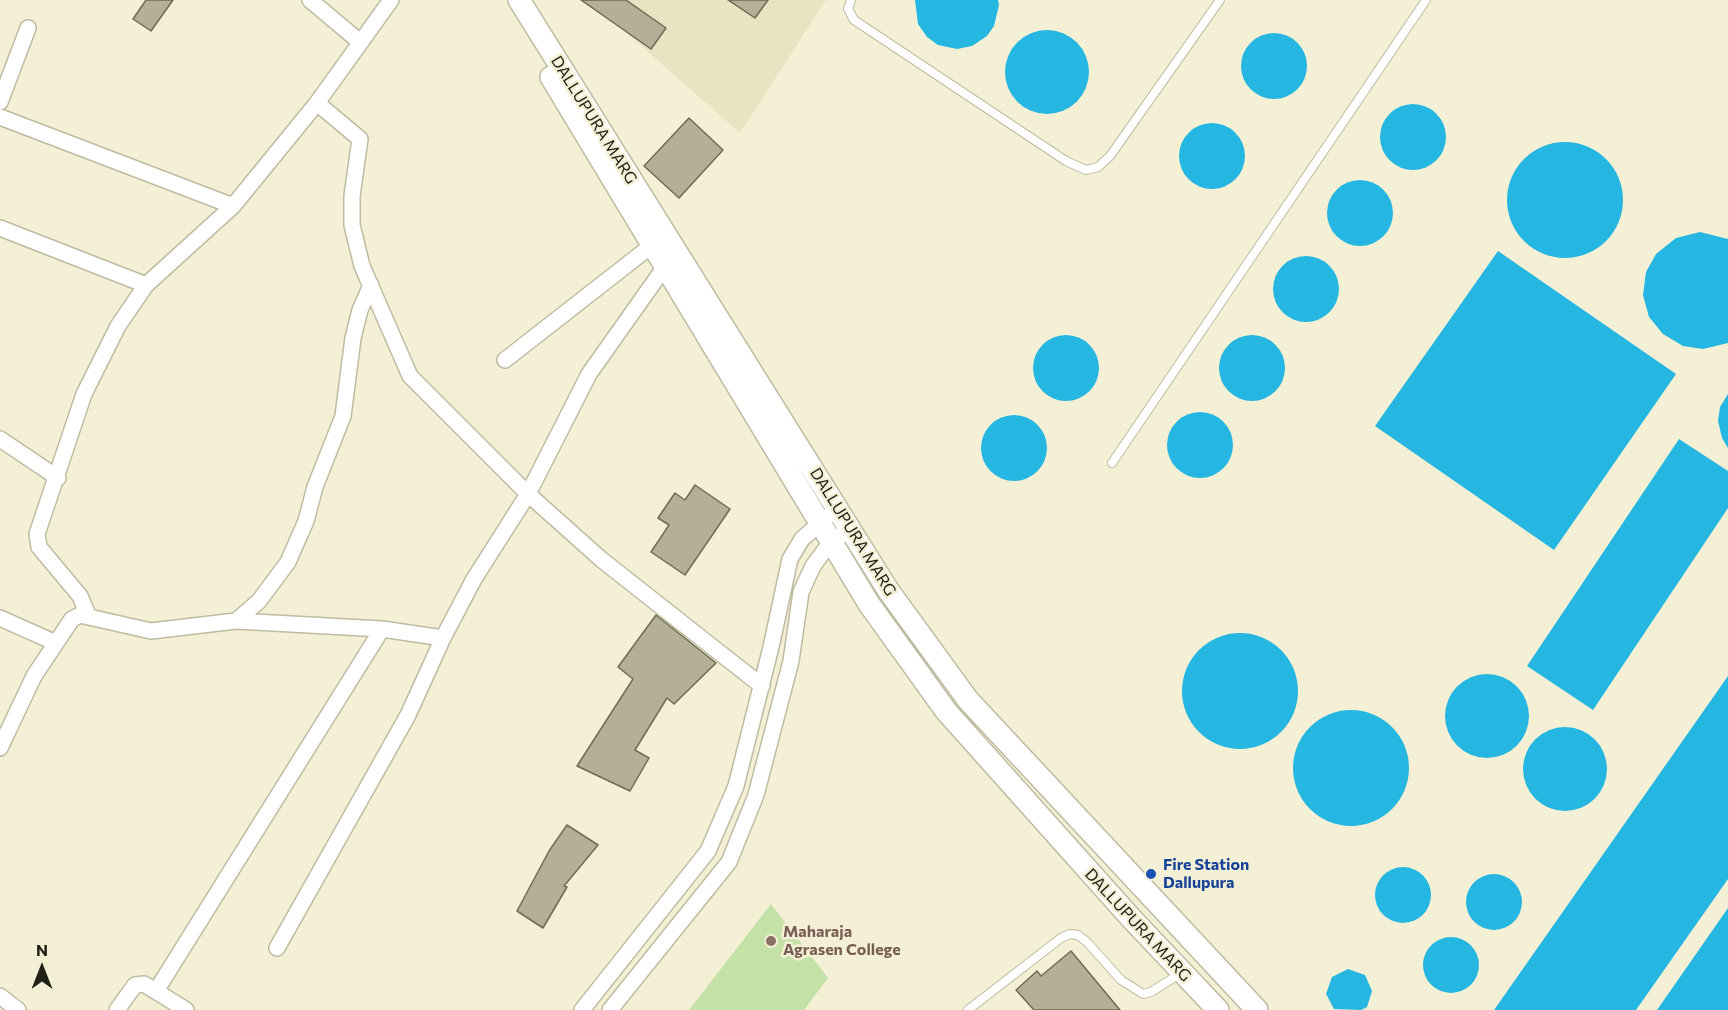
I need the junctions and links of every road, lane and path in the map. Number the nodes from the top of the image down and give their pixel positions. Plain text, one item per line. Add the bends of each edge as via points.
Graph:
1 (310, 0) edge
2 (391, 0) edge
3 (505, 0) edge
4 (519, 0) edge
5 (851, 0) edge
6 (1220, 0) edge
7 (1426, 0) edge
8 (28, 28) dead end
9 (360, 42) junction
10 (0, 102) edge
11 (317, 103) junction
12 (0, 117) edge
13 (233, 206) junction
14 (0, 228) edge
15 (651, 246) junction
16 (664, 268) junction
17 (146, 285) junction
18 (371, 285) junction
19 (505, 360) dead end
20 (0, 440) edge
21 (1112, 463) dead end
22 (58, 478) junction
23 (528, 494) junction
24 (837, 508) junction
25 (820, 523) junction
26 (850, 529) junction
27 (830, 543) junction
28 (88, 615) junction
29 (0, 618) edge
30 (236, 621) junction
31 (382, 629) junction
32 (443, 638) junction
33 (56, 643) junction
34 (762, 686) junction
35 (0, 748) edge
36 (277, 948) dead end
37 (1182, 972) junction
38 (156, 991) junction
39 (0, 996) edge
40 (1215, 1009) edge
41 (18, 1010) edge
42 (117, 1010) edge
43 (186, 1010) edge
44 (582, 1010) edge
45 (610, 1010) edge
46 (968, 1010) edge
47 (1257, 1010) edge

1 - 9 street
2 - 9 street
3 - 15 main road, DALLUPURA MARG
4 - 24 main road, DALLUPURA MARG
5 - 6 lane via 848,9 854,20 1066,161 1086,170 1098,167 1110,156
7 - 21 lane
8 - 10 street
9 - 11 street
11 - 13 street
11 - 18 street via 360,140 352,225
12 - 13 street
13 - 17 street
14 - 17 street
15 - 16 main road, DALLUPURA MARG
15 - 19 street
16 - 23 street via 589,374
16 - 25 main road, DALLUPURA MARG
17 - 22 street via 118,326 84,394
18 - 23 street via 410,376
18 - 30 street via 353,338 343,416 306,521 288,562 259,601
20 - 22 street
22 - 28 street via 40,521 37,540 80,596
23 - 32 street via 474,579
23 - 34 street via 602,560
24 - 25 street
24 - 26 main road, DALLUPURA MARG
25 - 27 main road, DALLUPURA MARG
25 - 34 street via 802,538 790,559
26 - 27 street
26 - 47 main road, DALLUPURA MARG via 888,590 968,700
27 - 37 main road, DALLUPURA MARG via 945,711
27 - 45 street via 801,592 791,661 756,795 729,862
28 - 30 street via 152,631
28 - 33 street via 72,619
29 - 33 street
30 - 31 street
31 - 32 street
31 - 38 street
32 - 36 street via 408,714
33 - 35 street via 34,676
34 - 44 street via 736,786 708,851
37 - 40 main road, DALLUPURA MARG
37 - 46 lane via 1143,994 1121,980 1087,942 1070,934
38 - 42 street via 144,984 135,985
38 - 43 street
39 - 41 street

